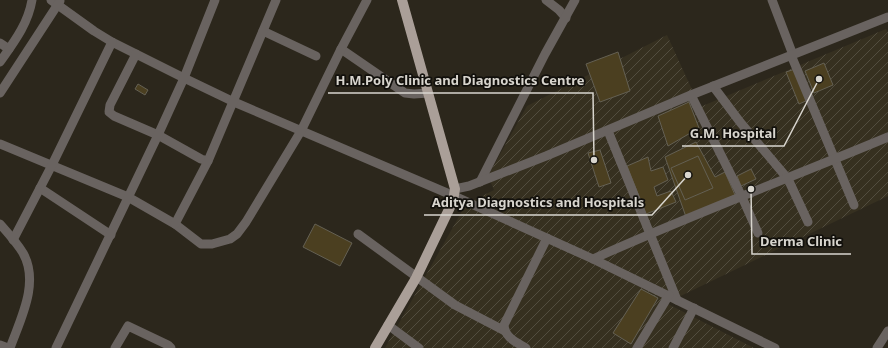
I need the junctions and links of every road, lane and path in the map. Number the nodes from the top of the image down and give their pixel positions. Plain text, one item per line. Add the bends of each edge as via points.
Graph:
1 (32, 0) edge
2 (215, 0) edge
3 (276, 0) edge
4 (367, 0) edge
5 (402, 0) edge
6 (546, 0) edge
7 (554, 0) edge
8 (575, 0) edge
9 (772, 0) edge
10 (56, 2) edge
11 (559, 10) junction
12 (888, 17) edge
13 (566, 18) junction
14 (264, 31) junction
15 (112, 42) junction
16 (0, 43) edge
17 (9, 49) junction
18 (341, 50) junction
19 (136, 54) junction
20 (792, 55) junction
21 (316, 56) dead end
22 (0, 62) edge
23 (184, 78) junction
24 (713, 86) junction
25 (0, 93) edge
26 (428, 93) junction
27 (691, 95) junction
28 (234, 102) junction
29 (608, 131) junction
30 (301, 132) junction
31 (158, 136) junction
32 (888, 137) edge
33 (0, 144) edge
34 (836, 159) junction
35 (208, 161) junction
36 (52, 165) junction
37 (788, 179) junction
38 (480, 182) junction
39 (40, 188) junction
40 (455, 193) junction
41 (128, 197) junction
42 (742, 197) junction
43 (854, 205) dead end
44 (808, 222) dead end
45 (0, 224) edge
46 (175, 224) junction
47 (649, 233) junction
48 (758, 233) dead end
49 (358, 234) dead end
50 (111, 235) junction
51 (547, 238) junction
52 (13, 240) junction
53 (593, 259) junction
54 (417, 275) junction
55 (673, 297) junction
56 (694, 308) junction
57 (388, 325) junction
58 (505, 331) junction
59 (888, 331) edge
60 (0, 345) edge
61 (763, 346) edge
62 (9, 348) edge
63 (56, 348) edge
64 (115, 348) edge
65 (171, 348) edge
66 (375, 348) edge
67 (419, 348) edge
68 (526, 348) edge
69 (637, 348) edge
70 (673, 348) edge
71 (775, 348) edge
72 (877, 348) edge

1 - 17 street via 28,19
2 - 23 street
3 - 14 street
4 - 18 street
5 - 26 main road
6 - 11 street
7 - 11 street
8 - 13 street
9 - 20 street
10 - 15 street via 87,27
10 - 25 street
11 - 13 street
12 - 20 street
13 - 38 street
14 - 21 street
14 - 28 street
15 - 19 street
15 - 36 street
16 - 17 street
17 - 22 street
18 - 26 street via 405,93
18 - 30 street
19 - 23 street
19 - 31 street via 110,105 109,112
20 - 24 street
20 - 34 street
23 - 28 street
23 - 31 street
24 - 27 street
24 - 37 street
26 - 40 main road
27 - 29 street
27 - 42 street
28 - 30 street
28 - 35 street
29 - 38 street
29 - 47 street
30 - 40 street
30 - 46 street via 235,236 222,242 201,244
31 - 35 street
31 - 41 street
32 - 34 street
33 - 36 street
34 - 37 street
34 - 43 street
35 - 46 street
36 - 39 street
36 - 41 street
37 - 42 street
37 - 44 street
38 - 40 street
39 - 50 street
39 - 52 street
40 - 51 street
40 - 54 main road
41 - 46 street
41 - 50 street
42 - 47 street
42 - 48 street
45 - 52 street
47 - 53 street
47 - 55 street
49 - 54 street
50 - 63 street
51 - 53 street
51 - 58 street via 506,320
52 - 62 street via 26,261 29,278 27,300
53 - 55 street
54 - 57 main road
54 - 58 street via 455,305
55 - 56 street
55 - 69 street
56 - 61 street
56 - 70 street
57 - 66 main road
57 - 67 street
58 - 68 street via 511,339
59 - 72 street
60 - 62 street
61 - 71 street
64 - 65 street via 128,326

